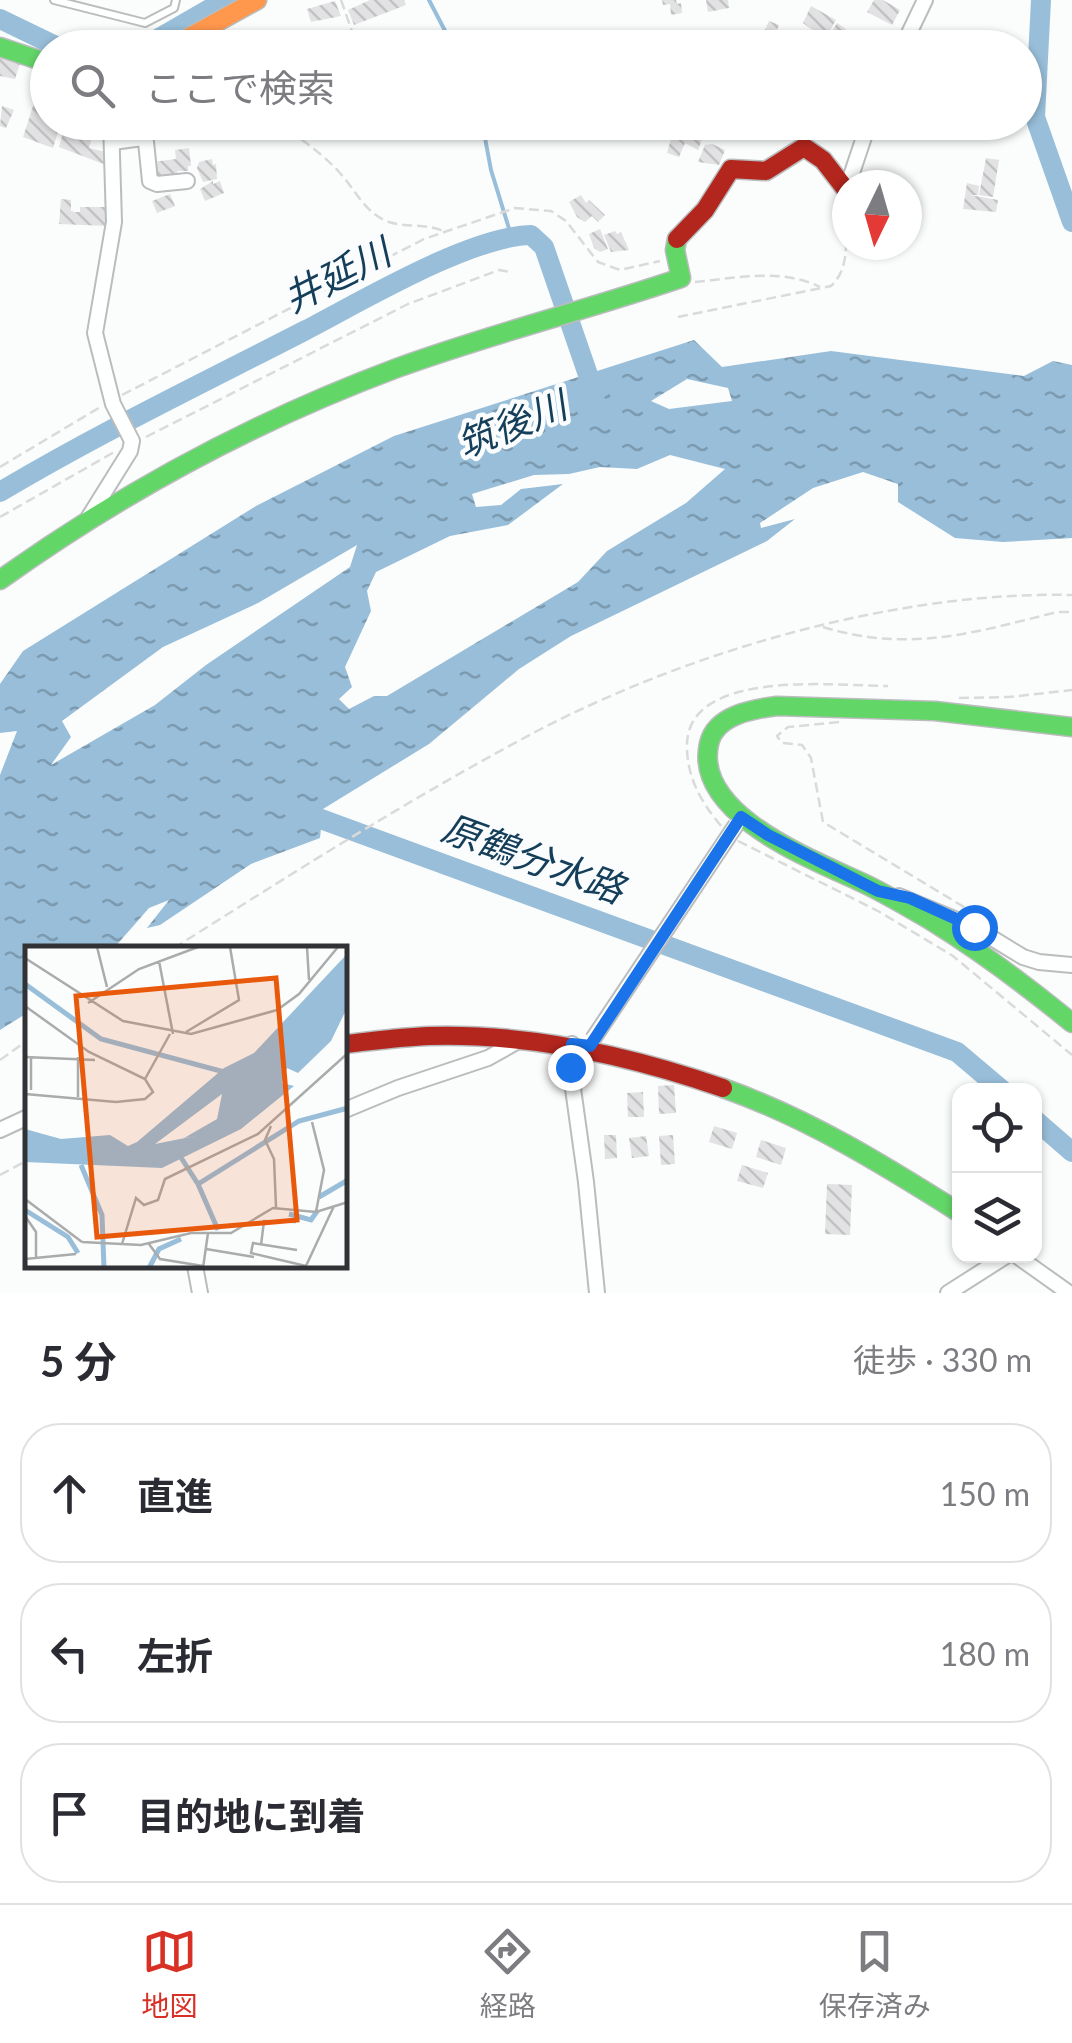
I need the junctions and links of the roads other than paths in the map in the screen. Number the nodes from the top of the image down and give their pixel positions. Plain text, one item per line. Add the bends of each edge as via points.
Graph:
1 (54, 0) edge
2 (176, 0) edge
3 (257, 0) edge
4 (925, 0) edge
5 (74, 2) edge
6 (203, 30) edge
7 (911, 30) edge
8 (0, 48) edge
9 (30, 57) edge
10 (128, 140) edge
11 (144, 140) edge
12 (863, 140) edge
13 (113, 142) joint
14 (853, 170) edge
15 (832, 171) edge
16 (187, 181) dead end
17 (86, 520) junction
18 (0, 580) edge
19 (1072, 727) edge
20 (739, 821) junction
21 (878, 891) junction
22 (1072, 965) edge
23 (1072, 1023) edge
24 (522, 1038) junction
25 (585, 1043) junction
26 (348, 1044) edge
27 (348, 1109) edge
28 (25, 1118) edge
29 (0, 1130) edge
30 (952, 1208) edge
31 (995, 1263) edge
32 (1027, 1263) edge
33 (196, 1268) edge
34 (200, 1293) edge
35 (596, 1293) edge
36 (948, 1293) edge
37 (1068, 1293) edge

1 - 5 lane
2 - 5 lane via 174,8 145,24
3 - 6 street
4 - 7 street
8 - 9 street
10 - 13 street
11 - 16 street via 150,182
12 - 14 street
13 - 17 street via 114,222 96,332 112,402 132,444
15 - 17 street via 804,147 771,170 731,169 703,212 678,232 681,278 361,382 252,429
17 - 18 street
19 - 20 street via 906,709 753,710 718,726 708,747 715,779
20 - 21 street
20 - 25 street, bridge
21 - 22 street via 936,909 1023,957
21 - 23 street via 974,949
24 - 25 street
24 - 26 street via 426,1035
24 - 27 street via 488,1058
25 - 30 street via 703,1080 806,1124
25 - 35 street via 570,1067
28 - 29 street
31 - 36 street
32 - 37 street
33 - 34 street

